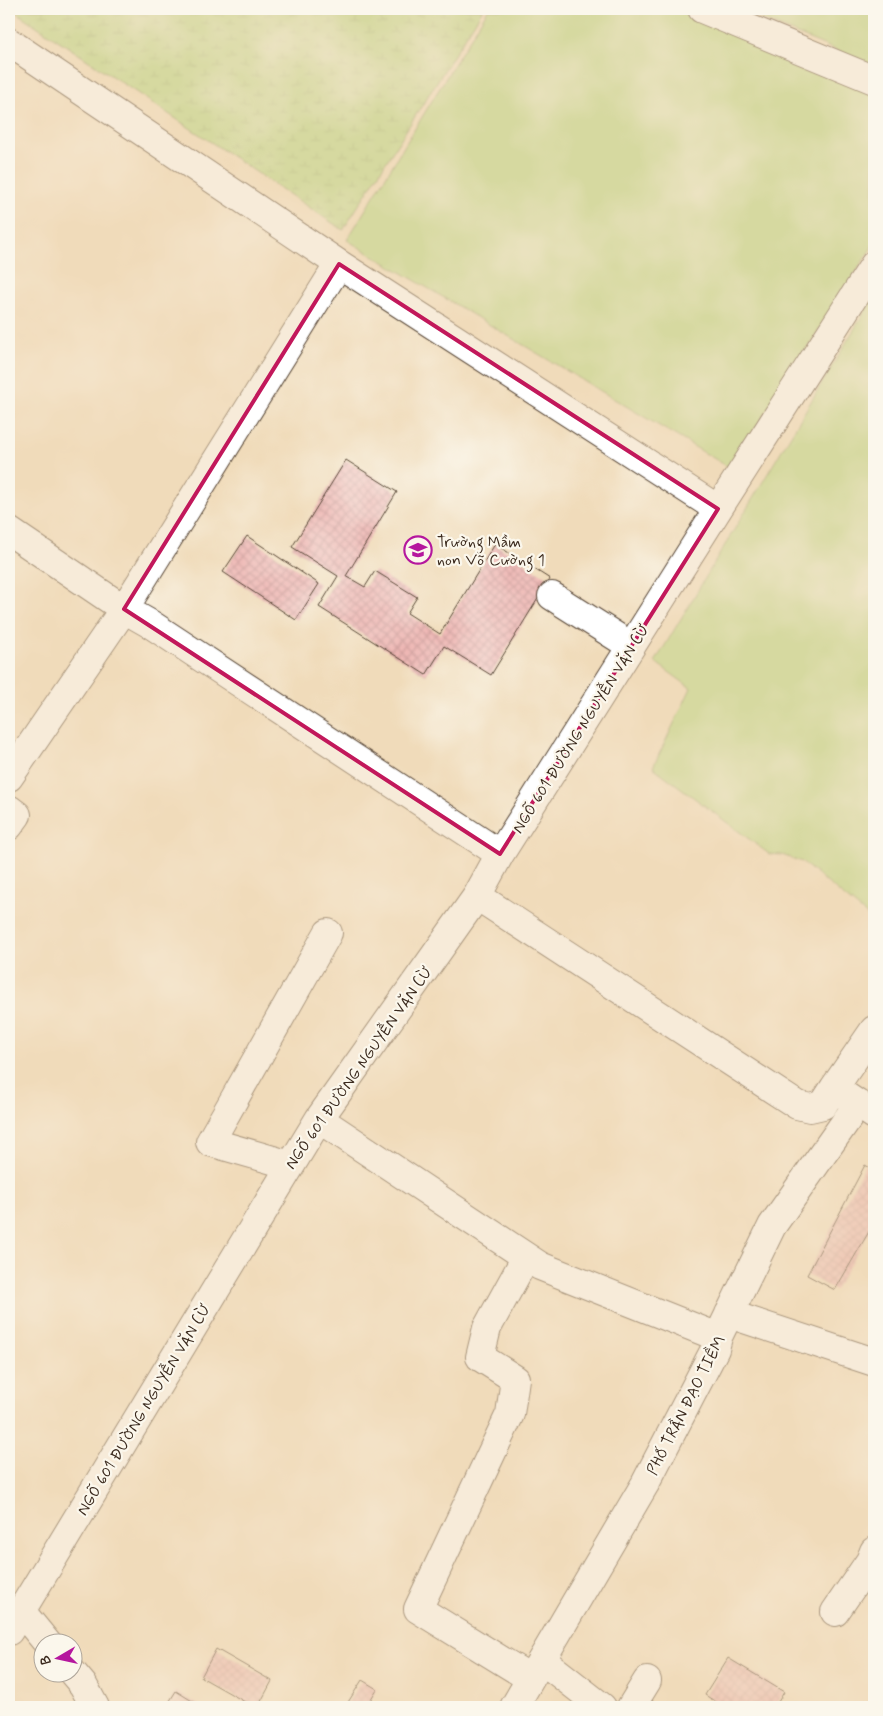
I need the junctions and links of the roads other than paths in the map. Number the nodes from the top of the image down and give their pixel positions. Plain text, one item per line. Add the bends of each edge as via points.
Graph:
1 (702, 9) edge
2 (9, 42) edge
3 (874, 80) edge
4 (339, 264) junction
5 (874, 265) edge
6 (718, 509) junction
7 (9, 531) edge
8 (552, 596) dead end
9 (124, 610) junction
10 (631, 646) junction
11 (9, 777) edge
12 (9, 809) edge
13 (9, 826) edge
14 (500, 854) junction
15 (477, 896) junction
16 (328, 933) dead end
17 (874, 1030) edge
18 (834, 1088) junction
19 (866, 1110) edge
20 (319, 1118) junction
21 (290, 1164) junction
22 (526, 1257) junction
23 (724, 1326) junction
24 (874, 1362) edge
25 (874, 1550) edge
26 (835, 1612) dead end
27 (15, 1621) edge
28 (34, 1634) edge
29 (536, 1669) junction
30 (647, 1681) dead end
31 (82, 1684) edge
32 (95, 1707) edge
33 (514, 1707) edge
34 (602, 1707) edge
35 (631, 1707) edge

1 - 3 street
2 - 4 street
4 - 6 street
4 - 9 street
5 - 6 street, NGÕ 601 ĐƯỜNG NGUYỄN VĂN CỪ
6 - 10 street, NGÕ 601 ĐƯỜNG NGUYỄN VĂN CỪ
7 - 9 street
8 - 10 street
9 - 11 street
9 - 14 street via 152,625
10 - 14 street, NGÕ 601 ĐƯỜNG NGUYỄN VĂN CỪ
12 - 13 street via 17,815
14 - 15 street, NGÕ 601 ĐƯỜNG NGUYỄN VĂN CỪ
15 - 18 street via 797,1105 810,1108 823,1105
15 - 20 street, NGÕ 601 ĐƯỜNG NGUYỄN VĂN CỪ
16 - 21 street via 210,1142
17 - 18 street
18 - 19 street
19 - 23 street, PHỐ TRẦN ĐẠO TIỀM via 772,1226
20 - 21 street, NGÕ 601 ĐƯỜNG NGUYỄN VĂN CỪ
20 - 22 street
21 - 27 street, NGÕ 601 ĐƯỜNG NGUYỄN VĂN CỪ
22 - 23 street via 540,1266
22 - 29 street via 487,1328 480,1357 515,1379 510,1414 418,1609
23 - 24 street
23 - 29 street, PHỐ TRẦN ĐẠO TIỀM via 645,1484
25 - 26 street
27 - 28 street
29 - 33 street, PHỐ TRẦN ĐẠO TIỀM
29 - 34 street
30 - 35 street
31 - 32 street

